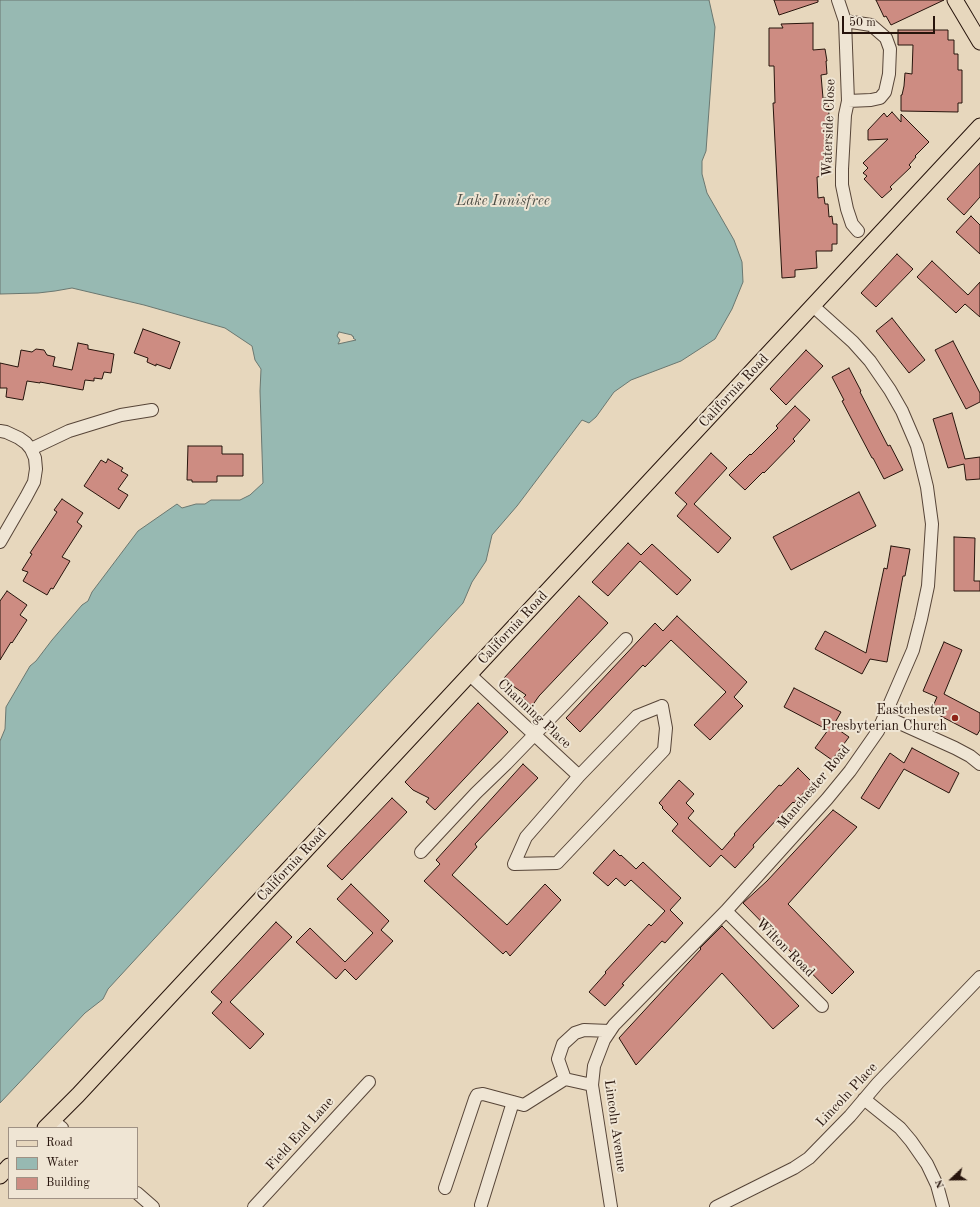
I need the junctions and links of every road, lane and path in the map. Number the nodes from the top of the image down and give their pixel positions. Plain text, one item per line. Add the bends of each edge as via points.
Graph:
1 (838, 0) edge
2 (955, 0) edge
3 (845, 21) junction
4 (980, 42) edge
5 (848, 101) junction
6 (980, 126) edge
7 (858, 231) dead end
8 (813, 306) junction
9 (152, 410) dead end
10 (0, 431) edge
11 (31, 449) junction
12 (0, 542) edge
13 (626, 638) dead end
14 (469, 674) junction
15 (884, 716) junction
16 (535, 735) junction
17 (980, 764) edge
18 (579, 776) junction
19 (420, 852) dead end
20 (726, 911) junction
21 (980, 977) edge
22 (971, 986) junction
23 (980, 995) edge
24 (822, 1006) dead end
25 (610, 1030) junction
26 (600, 1050) joint
27 (565, 1080) junction
28 (369, 1082) dead end
29 (592, 1085) junction
30 (864, 1099) junction
31 (512, 1102) junction
32 (53, 1125) edge
33 (8, 1167) edge
34 (0, 1176) edge
35 (445, 1188) dead end
36 (138, 1194) edge
37 (481, 1205) dead end
38 (153, 1207) edge
39 (254, 1207) edge
40 (611, 1207) edge
41 (716, 1207) edge
42 (943, 1207) edge

1 - 3 street, Waterside Close
2 - 4 main road
3 - 5 street, Waterside Close
3 - 5 street via 871,25 886,38 890,49 885,92 880,98 872,100
5 - 7 street, Waterside Close via 842,185 852,224
6 - 8 main road, California Road
8 - 14 main road, California Road
8 - 15 street, Manchester Road via 853,342 890,390 917,446 927,487 932,524 928,586 913,650
9 - 11 street via 121,415 69,431
10 - 11 street via 19,438
11 - 12 street via 36,469 34,482
13 - 16 street
14 - 16 street, Channing Place
14 - 32 main road, California Road
15 - 17 street via 955,748
15 - 20 street, Manchester Road via 878,731 850,771
16 - 18 street, Channing Place
16 - 19 street
18 - 18 street via 637,716 662,706 666,728 664,750 557,863 514,864 526,837
20 - 24 street, Wilton Road
20 - 25 street, Manchester Road
21 - 22 street, Lincoln Place
22 - 23 street
22 - 30 street, Lincoln Place
25 - 26 street, Manchester Road
25 - 27 street via 584,1030 575,1033 563,1044 558,1058
26 - 29 street, Lincoln Avenue via 594,1066
27 - 29 street
27 - 31 street via 524,1105
28 - 39 street, Field End Lane
29 - 40 street, Lincoln Avenue
30 - 41 street, Lincoln Place via 803,1162
30 - 42 street via 912,1141 937,1185
31 - 35 street via 483,1094 477,1095
31 - 37 street
33 - 34 main road
36 - 38 street

